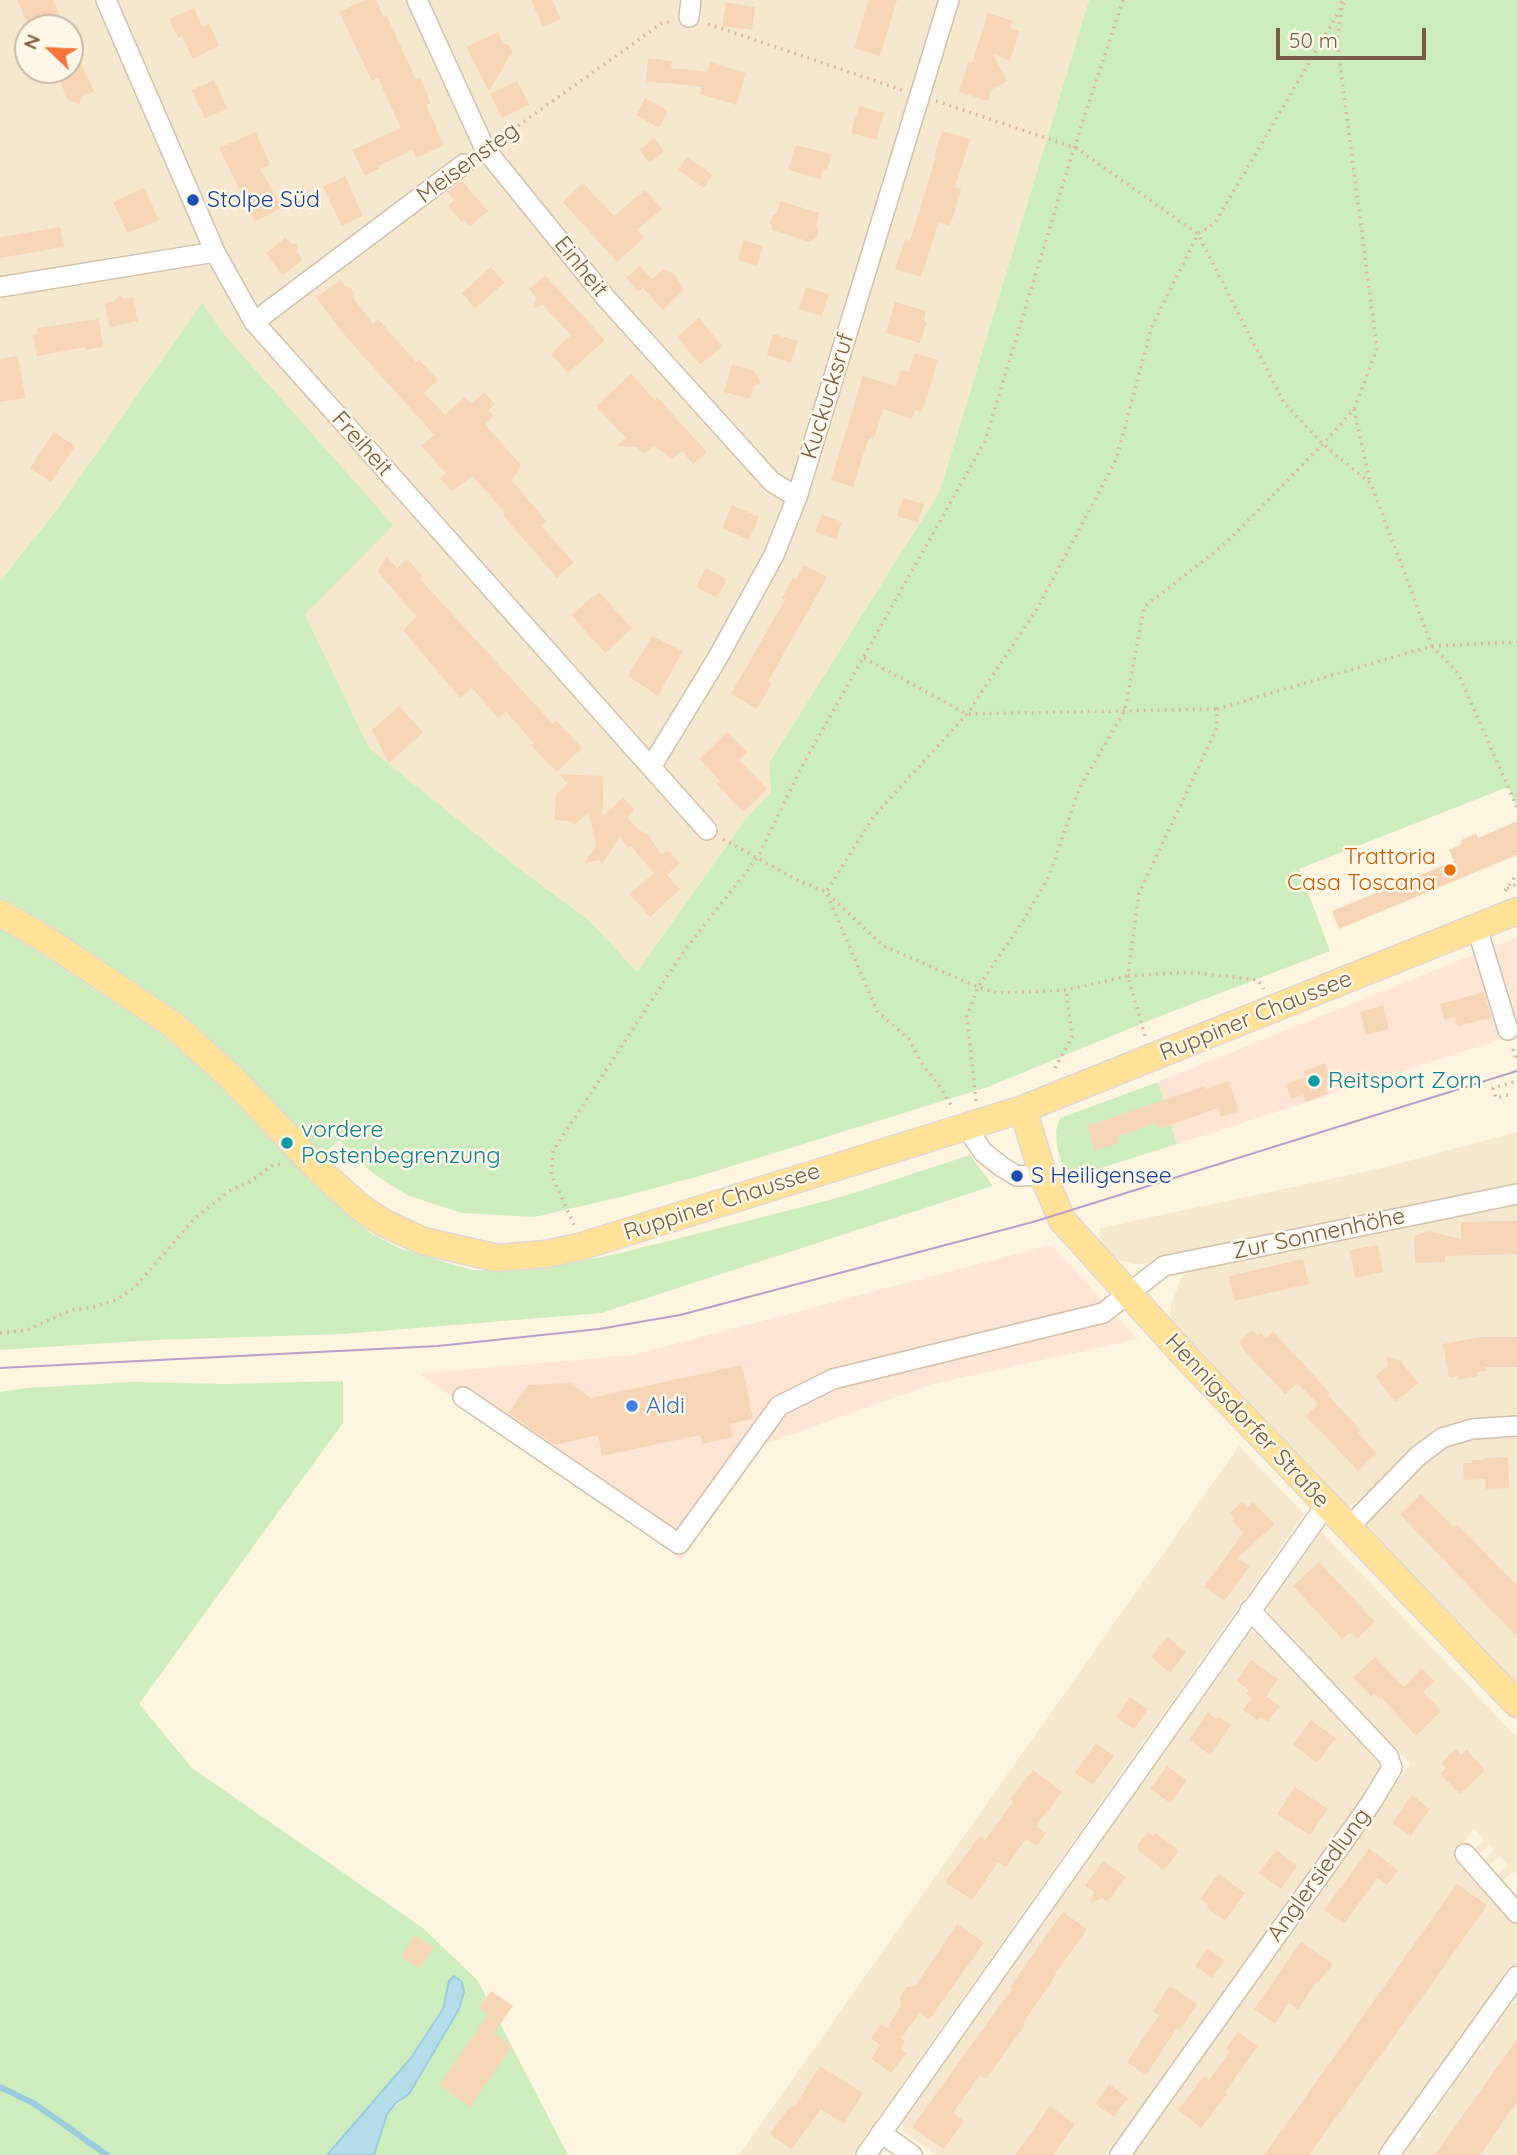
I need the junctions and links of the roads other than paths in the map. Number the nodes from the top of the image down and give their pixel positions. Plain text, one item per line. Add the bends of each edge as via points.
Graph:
1 (106, 0) edge
2 (417, 0) edge
3 (949, 0) edge
4 (464, 164) dead end
5 (215, 252) junction
6 (0, 287) edge
7 (254, 322) junction
8 (797, 497) junction
9 (651, 767) junction
10 (707, 830) road end
11 (1511, 900) edge
12 (0, 913) edge
13 (1477, 928) junction
14 (1508, 1030) dead end
15 (1023, 1109) junction
16 (964, 1112) junction
17 (1043, 1175) junction
18 (1517, 1194) edge
19 (1130, 1293) junction
20 (463, 1397) dead end
21 (1517, 1426) edge
22 (1326, 1505) junction
23 (1349, 1527) junction
24 (1250, 1610) junction
25 (1517, 1704) edge
26 (1465, 1854) dead end
27 (1517, 1913) edge
28 (1517, 1976) edge
29 (881, 2133) junction
30 (866, 2155) edge
31 (912, 2155) edge
32 (1120, 2155) edge
33 (1390, 2155) edge

1 - 5 street, Freiheit
2 - 8 street, Einheit via 485,149 605,297 772,482
3 - 8 street, Kuckucksruf
4 - 7 street, Meisensteg
5 - 6 street
5 - 7 street, Freiheit
7 - 9 street, Freiheit
8 - 9 street, Kuckucksruf via 774,555
9 - 10 street, Freiheit
11 - 13 main road, Ruppiner Chaussee
12 - 16 main road, Ruppiner Chaussee via 172,1024 361,1208 423,1241 477,1255 520,1257 579,1247
13 - 14 street
13 - 15 main road, Ruppiner Chaussee
15 - 16 main road, Ruppiner Chaussee
15 - 17 main road, Hennigsdorfer Straße
16 - 17 street via 983,1152 1017,1175
17 - 19 main road, Hennigsdorfer Straße via 1062,1220
18 - 19 street, Zur Sonnenhöhe via 1164,1266
19 - 20 street, Zur Sonnenhöhe via 1103,1313 833,1379 779,1406 679,1544
19 - 22 main road, Hennigsdorfer Straße
21 - 23 street via 1472,1429 1442,1438 1418,1456
22 - 23 main road, Hennigsdorfer Straße
22 - 24 street
23 - 25 main road, Hennigsdorfer Straße
24 - 29 street
24 - 32 street, Anglersiedlung via 1388,1756 1392,1768
26 - 27 street
28 - 33 street
29 - 30 street
29 - 31 street

